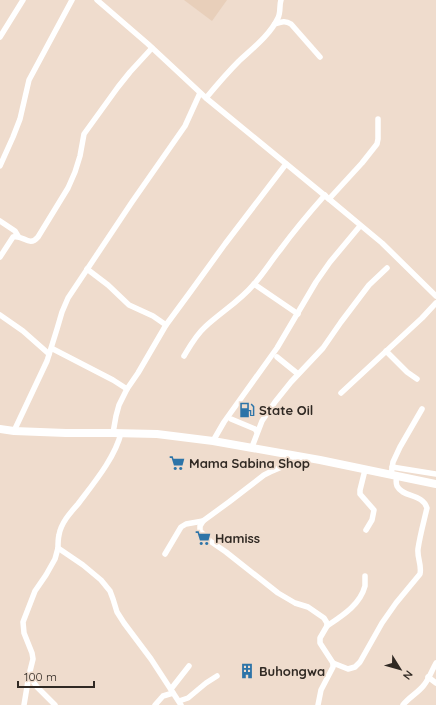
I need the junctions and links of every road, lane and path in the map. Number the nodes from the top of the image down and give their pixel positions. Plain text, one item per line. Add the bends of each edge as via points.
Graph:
1 (23, 0) edge
2 (72, 0) edge
3 (96, 0) edge
4 (281, 0) edge
5 (275, 24) junction
6 (0, 37) edge
7 (152, 48) junction
8 (320, 57) dead end
9 (200, 93) junction
10 (206, 98) junction
11 (378, 119) dead end
12 (3, 153) edge
13 (286, 164) junction
14 (0, 166) edge
15 (327, 197) junction
16 (0, 221) edge
17 (360, 226) junction
18 (16, 236) junction
19 (0, 257) edge
20 (387, 268) dead end
21 (87, 269) junction
22 (254, 284) junction
23 (436, 296) edge
24 (436, 303) edge
25 (298, 314) junction
26 (0, 315) edge
27 (166, 325) junction
28 (386, 351) junction
29 (51, 352) junction
30 (184, 356) dead end
31 (276, 357) dead end
32 (298, 374) junction
33 (417, 379) dead end
34 (127, 389) junction
35 (341, 393) dead end
36 (422, 409) dead end
37 (231, 419) dead end
38 (0, 429) edge
39 (14, 431) junction
40 (257, 432) junction
41 (117, 433) junction
42 (213, 441) junction
43 (252, 448) junction
44 (294, 455) junction
45 (365, 470) junction
46 (393, 473) junction
47 (436, 474) edge
48 (436, 484) edge
49 (203, 520) junction
50 (366, 530) dead end
51 (58, 548) junction
52 (165, 554) dead end
53 (365, 576) dead end
54 (327, 626) junction
55 (333, 662) junction
56 (436, 663) edge
57 (189, 666) dead end
58 (29, 675) junction
59 (217, 676) dead end
60 (428, 677) junction
61 (436, 683) edge
62 (172, 691) junction
63 (180, 703) edge
64 (24, 705) edge
65 (55, 705) edge
66 (155, 705) edge
67 (318, 705) edge
68 (403, 705) edge

1 - 6 street
2 - 12 street via 29,80 20,120
3 - 7 street
4 - 5 street
5 - 8 street via 291,24
5 - 10 street
7 - 9 street
7 - 18 street via 118,87 84,134 73,177 62,200 38,237 29,241
9 - 10 street
9 - 21 street via 186,126
10 - 13 street
11 - 15 street via 377,144
12 - 14 street
13 - 15 street
13 - 27 street
15 - 17 street
15 - 22 street via 310,212
16 - 18 street via 15,231
17 - 23 street via 382,243
17 - 25 street via 330,262
18 - 19 street
20 - 32 street via 369,285 323,348
21 - 27 street via 129,305
21 - 29 street via 68,298
22 - 25 street
22 - 30 street via 232,306 205,327
24 - 28 street
25 - 42 street
26 - 29 street
27 - 34 street
28 - 33 street
28 - 35 street
29 - 34 street
29 - 39 street
31 - 32 street
32 - 40 street via 275,402
34 - 41 street via 119,405
36 - 46 street via 393,462
37 - 40 street
38 - 39 highway
39 - 41 highway
40 - 43 street
41 - 42 highway via 157,434
41 - 51 street via 119,442 104,468 64,521 58,535
42 - 43 highway
43 - 44 highway
44 - 45 highway
44 - 49 street via 284,466 264,476
45 - 46 highway
45 - 50 street via 360,494 374,510
46 - 47 street
46 - 48 highway
46 - 55 street via 400,490 426,504 418,549 420,574 396,603 360,662 355,667 348,668
49 - 52 street via 186,524 181,528
49 - 54 street via 200,531 210,541 278,593 321,616
51 - 58 street via 55,559 35,591 23,622 24,634 33,659
51 - 62 street via 83,565 110,591 117,612
53 - 54 street via 361,596 345,614
54 - 55 street via 320,643
55 - 67 street via 321,690
56 - 60 street
57 - 62 street
58 - 64 street
58 - 65 street
59 - 63 street
60 - 61 street
60 - 68 street via 423,687 410,696
62 - 63 street
62 - 66 street

